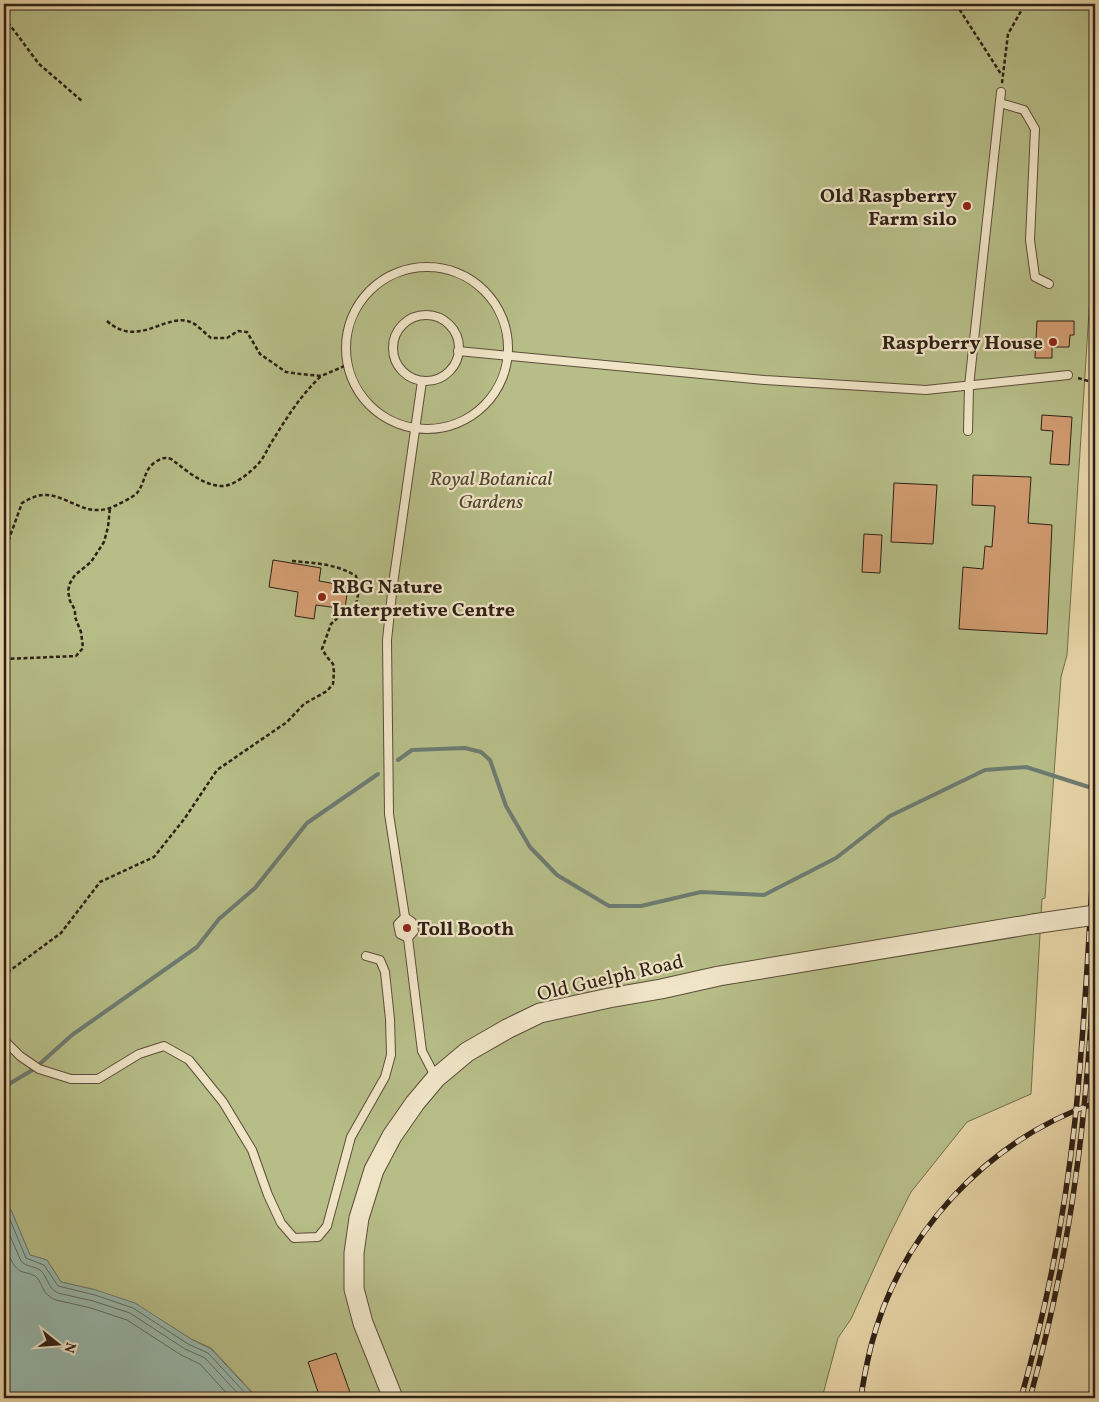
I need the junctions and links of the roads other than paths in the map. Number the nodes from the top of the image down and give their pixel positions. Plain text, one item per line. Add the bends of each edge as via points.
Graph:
1 (1001, 92) dead end
2 (1000, 103) junction
3 (1049, 284) dead end
4 (458, 351) junction
5 (507, 355) junction
6 (1068, 375) road end
7 (422, 381) junction
8 (969, 386) junction
9 (414, 429) junction
10 (968, 431) dead end
11 (1095, 915) edge
12 (366, 956) dead end
13 (4, 1040) edge
14 (436, 1078) junction
15 (393, 1398) edge

1 - 2 lane
2 - 3 lane via 1024,110 1035,129 1030,240 1035,277
2 - 8 lane
4 - 5 lane
4 - 7 lane via 454,365 445,375
4 - 7 lane via 454,331 438,318 418,316 405,323 394,340 393,355 404,373
5 - 8 lane via 805,382 926,390
5 - 9 lane via 503,375 494,394 472,415 444,428
5 - 9 lane via 506,331 497,308 473,282 452,271 440,268 404,270 372,288 348,329 347,365 356,388 371,407 391,421
6 - 8 lane
7 - 9 lane
8 - 10 lane
9 - 14 lane via 387,640 389,814 405,917 398,924 400,934 408,938 422,1051
11 - 14 street, Old Guelph Road, bridge via 719,976 540,1014 467,1052
12 - 13 lane via 380,960 385,972 391,1055 385,1077 351,1137 327,1226 318,1237 294,1238 281,1223 252,1150 223,1102 189,1060 164,1046 139,1054 98,1079 71,1079 38,1069
14 - 15 street, Old Guelph Road via 392,1136 374,1170 359,1218 354,1253 354,1289 363,1323

